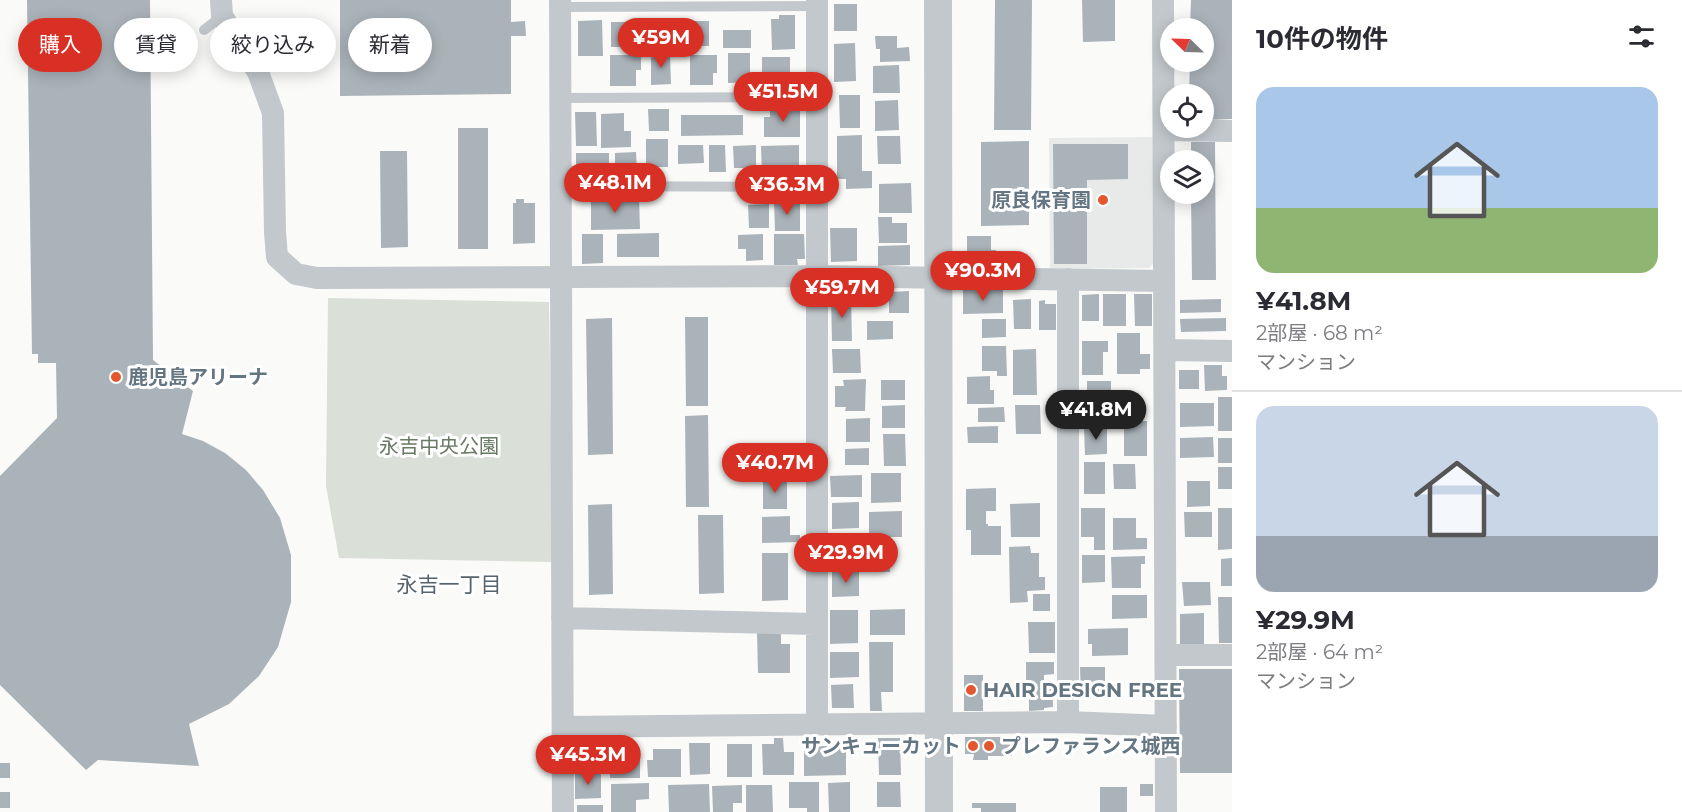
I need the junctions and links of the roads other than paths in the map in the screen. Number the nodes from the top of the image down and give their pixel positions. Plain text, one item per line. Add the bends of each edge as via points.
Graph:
1 (938, 0) edge
2 (1163, 0) edge
3 (817, 3) edge
4 (560, 4) edge
5 (222, 8) edge
6 (204, 30) dead end
7 (1164, 84) edge
8 (817, 97) junction
9 (560, 98) junction
10 (1214, 131) edge
11 (1232, 131) edge
12 (1164, 138) edge
13 (561, 186) junction
14 (818, 187) junction
15 (818, 276) junction
16 (561, 277) junction
17 (938, 277) junction
18 (1068, 279) junction
19 (1164, 281) junction
20 (1165, 350) junction
21 (1232, 351) edge
22 (562, 618) junction
23 (816, 624) junction
24 (1166, 655) junction
25 (1232, 655) edge
26 (1068, 722) junction
27 (939, 723) junction
28 (817, 724) junction
29 (1166, 726) junction
30 (563, 727) junction
31 (563, 812) edge
32 (939, 812) edge
33 (1166, 812) edge

1 - 17 street
2 - 7 street
3 - 4 lane
3 - 8 street
4 - 9 street
5 - 6 lane
5 - 16 street via 258,72 273,113 277,257 296,274 317,278
8 - 9 lane
8 - 14 street
9 - 13 street
10 - 11 street
12 - 19 street
13 - 14 lane
13 - 16 street
14 - 15 street
15 - 16 street
15 - 17 street
15 - 23 street
16 - 22 street
17 - 18 street
17 - 27 street
18 - 19 street
18 - 26 street
19 - 20 street
20 - 21 street
20 - 24 street
22 - 23 street
22 - 30 street
23 - 28 street
24 - 25 street
24 - 29 street
26 - 27 street
26 - 29 street
27 - 28 street
27 - 32 street
28 - 30 street
29 - 33 street
30 - 31 street

